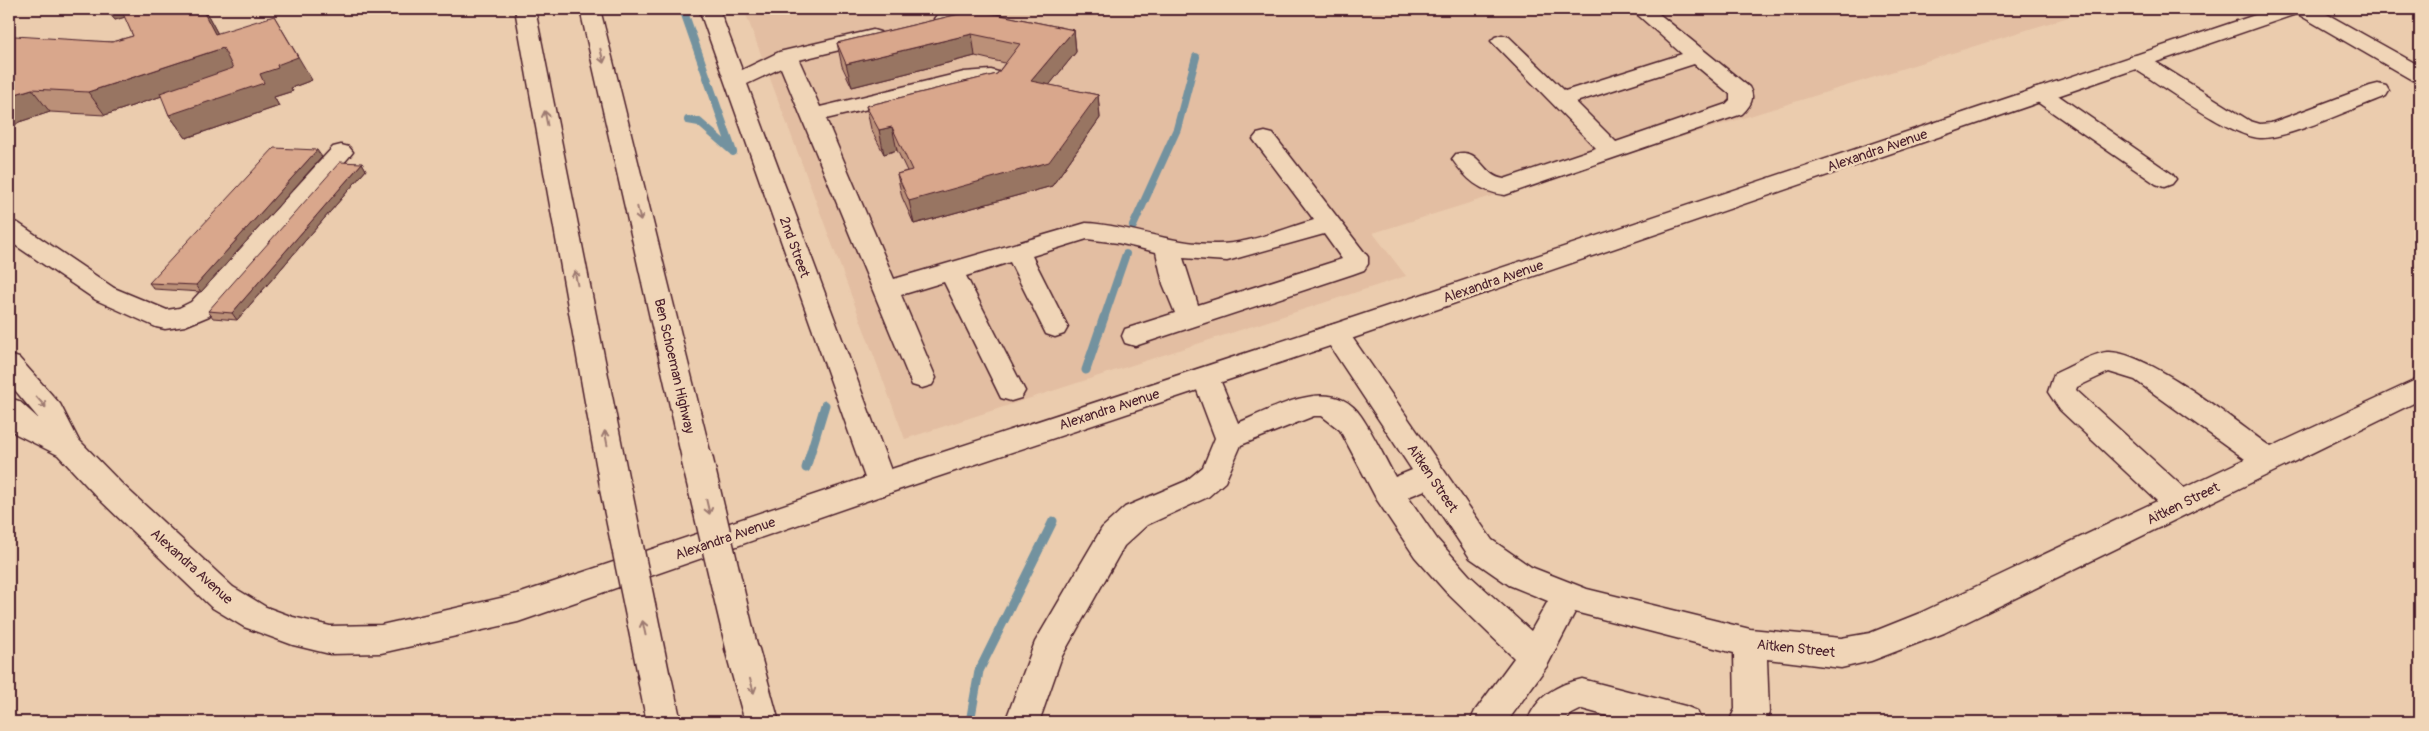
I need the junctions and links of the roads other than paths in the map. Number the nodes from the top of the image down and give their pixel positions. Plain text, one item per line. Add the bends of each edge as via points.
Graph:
1 (525, 9) edge
2 (590, 9) edge
3 (709, 9) edge
4 (985, 9) edge
5 (1641, 9) edge
6 (2292, 9) edge
7 (2303, 9) edge
8 (928, 22) edge
9 (891, 32) edge
10 (1502, 40) dead end
11 (787, 56) junction
12 (1697, 56) junction
13 (2138, 61) junction
14 (2420, 75) edge
15 (1005, 81) edge
16 (735, 82) junction
17 (2378, 91) dead end
18 (2041, 94) junction
19 (1561, 100) junction
20 (812, 116) junction
21 (1265, 139) dead end
22 (1612, 151) junction
23 (341, 152) dead end
24 (1464, 159) dead end
25 (2164, 179) dead end
26 (1330, 224) junction
27 (9, 229) edge
28 (1168, 247) junction
29 (1017, 251) junction
30 (951, 271) junction
31 (885, 291) junction
32 (1191, 317) junction
33 (1055, 327) dead end
34 (1335, 334) junction
35 (1135, 336) dead end
36 (9, 365) edge
37 (1206, 377) junction
38 (922, 378) dead end
39 (2420, 388) edge
40 (1011, 391) dead end
41 (9, 409) edge
42 (1229, 438) junction
43 (68, 447) junction
44 (2270, 460) junction
45 (1431, 475) junction
46 (881, 484) junction
47 (1388, 492) junction
48 (2181, 504) junction
49 (1481, 549) junction
50 (1441, 566) junction
51 (1567, 596) junction
52 (1750, 643) junction
53 (1535, 656) junction
54 (664, 722) edge
55 (762, 722) edge
56 (1022, 722) edge
57 (1487, 722) edge
58 (1544, 722) edge
59 (1685, 722) edge
60 (1746, 722) edge

54 -> 1 main road, bridge via 615,486
2 -> 55 main road, Ben Schoeman Highway, bridge
3 - 16 main road, 2nd Street
4 - 8 main road
5 - 12 main road
6 - 13 main road, Alexandra Avenue
7 - 14 main road
9 - 11 main road
10 - 19 main road
11 - 16 main road
11 - 20 main road
12 - 19 main road
12 - 22 main road via 1741,92 1741,102 1734,109
13 - 17 main road via 2242,126 2258,131 2274,130
13 - 18 main road, Alexandra Avenue
15 - 20 main road via 964,79
16 - 46 main road, 2nd Street
18 - 25 main road
18 - 34 main road, Alexandra Avenue
19 - 22 main road
20 - 31 main road
21 - 26 main road
22 - 24 main road via 1505,187 1495,187 1486,182
23 - 27 main road via 200,310 175,320 164,320 105,294
26 - 28 main road via 1217,253
26 - 32 main road via 1355,257 1355,264
28 - 29 main road via 1104,231 1086,231
28 - 32 main road via 1181,302
29 - 30 main road
29 - 33 main road
30 - 31 main road
30 - 40 main road
31 - 38 main road
32 - 35 main road
34 - 37 main road, Alexandra Avenue
34 - 45 main road, Aitken Street
36 -> 43 main road, Alexandra Avenue via 50,412
37 - 42 main road
37 - 46 main road, Alexandra Avenue
39 - 44 main road, Aitken Street
41 - 43 main road via 26,426
42 - 47 main road via 1311,406 1325,405 1350,422
42 - 56 main road via 1215,474 1197,489 1136,516 1113,537 1048,652
43 - 46 main road, Alexandra Avenue via 222,596 255,617 330,640 381,639 518,608
44 - 48 main road, Aitken Street
44 - 48 main road via 2145,373 2126,365 2107,362 2064,381 2062,392 2070,404
45 - 47 main road
45 - 49 main road, Aitken Street
47 - 50 main road
48 - 52 main road, Aitken Street via 1932,623 1870,647 1841,653
49 - 50 main road
49 - 51 main road, Aitken Street via 1520,576
50 - 53 main road
51 - 52 main road, Aitken Street
51 - 53 main road
52 - 60 main road via 1752,712
53 - 57 main road
58 - 59 main road via 1551,710 1567,698 1582,694

